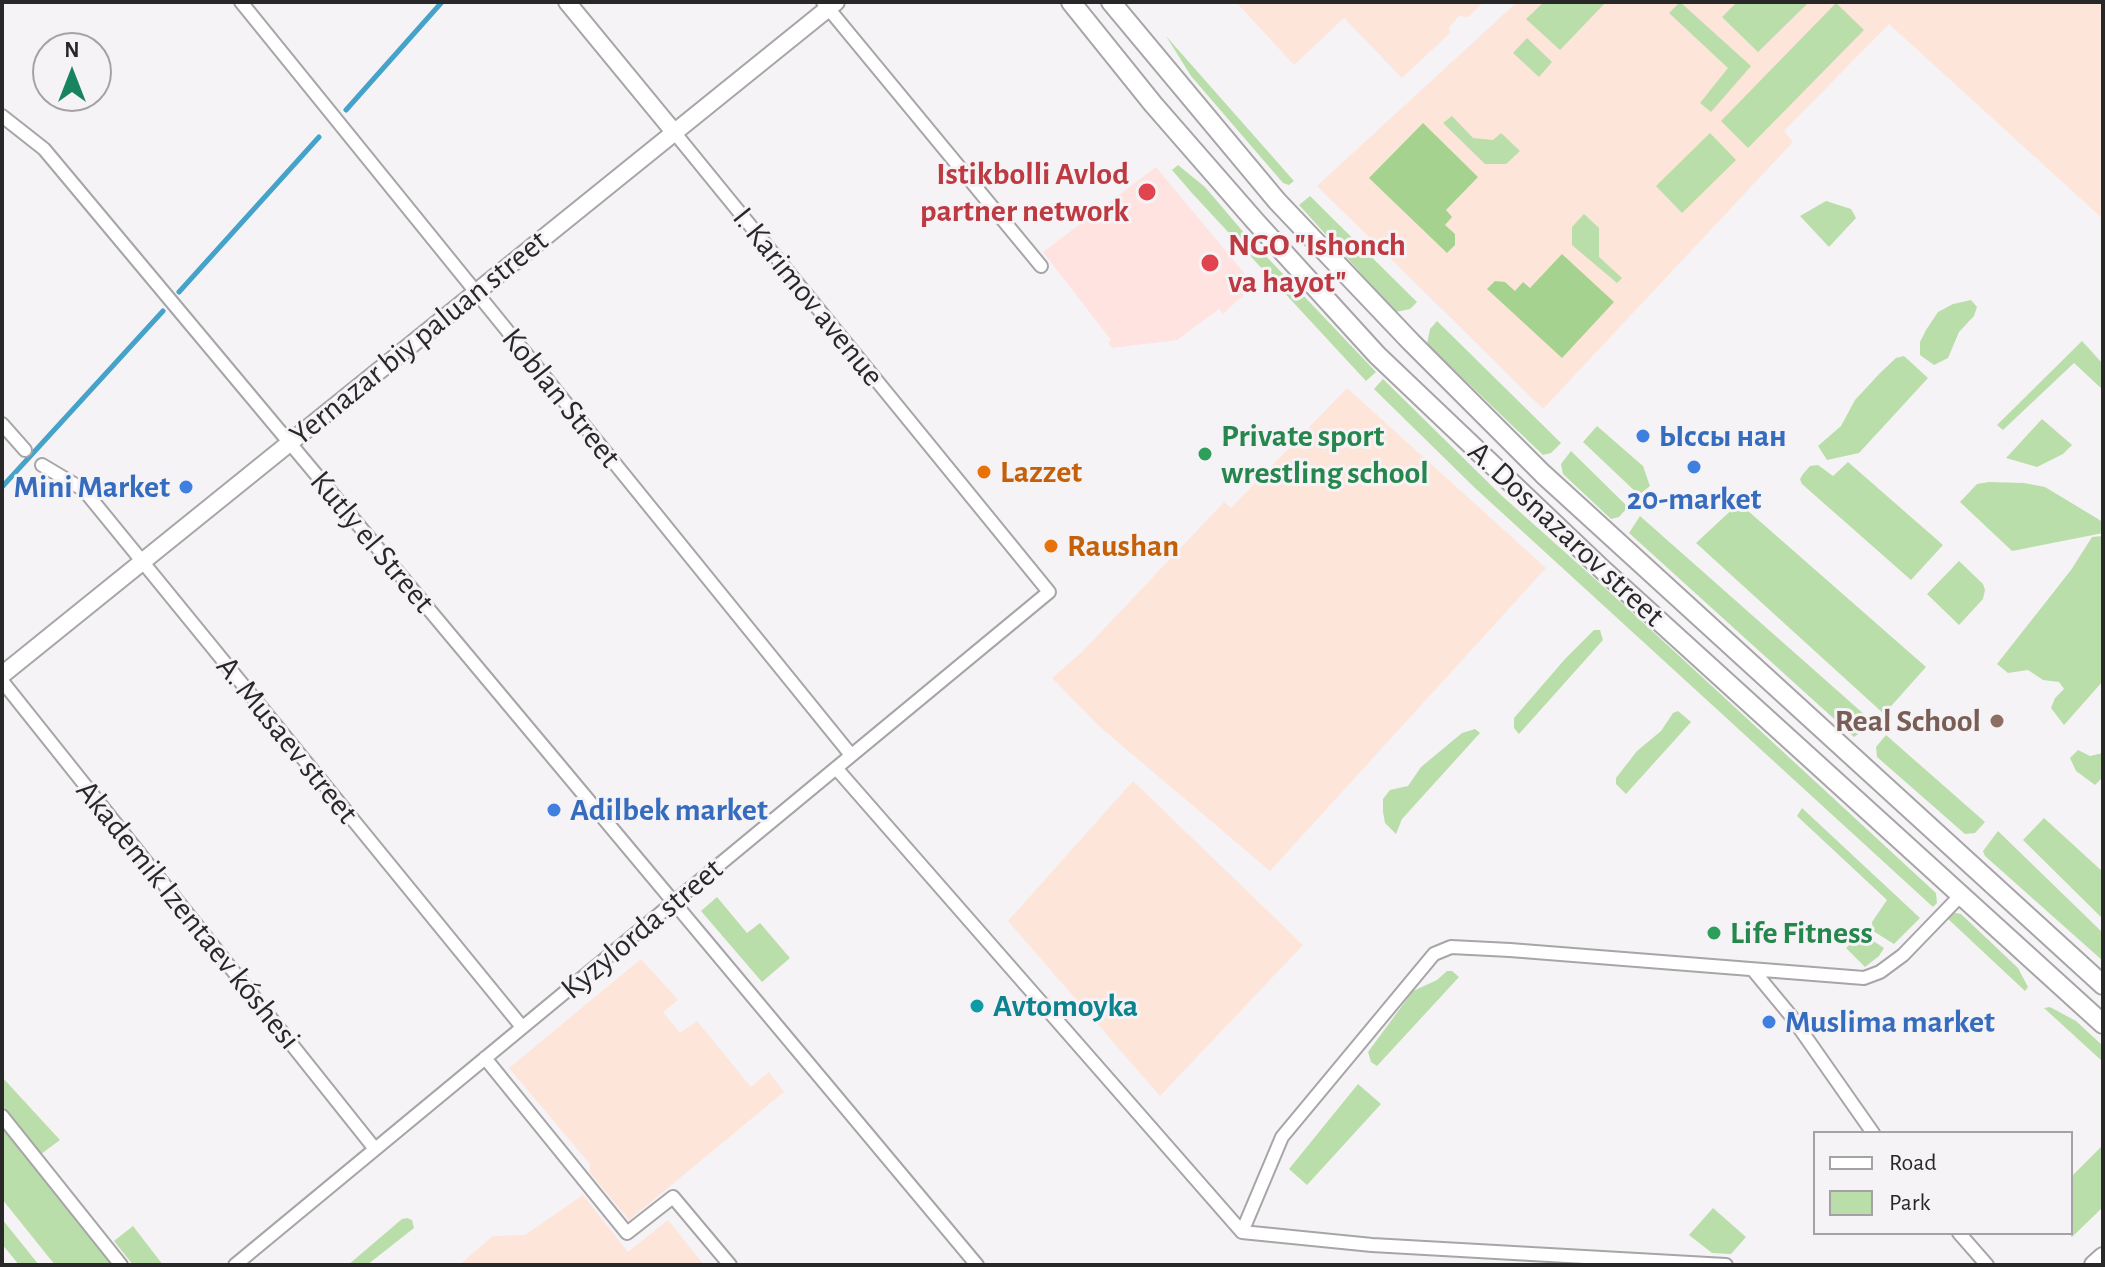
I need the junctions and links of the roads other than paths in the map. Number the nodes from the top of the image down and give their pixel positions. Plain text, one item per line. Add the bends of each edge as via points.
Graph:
1 (241, 2) edge
2 (567, 2) edge
3 (1071, 2) edge
4 (1111, 2) edge
5 (829, 4) edge
6 (2, 116) edge
7 (674, 132) junction
8 (1041, 266) dead end
9 (474, 291) junction
10 (2, 424) edge
11 (290, 444) junction
12 (25, 450) dead end
13 (42, 465) dead end
14 (140, 561) junction
15 (1049, 592) joint
16 (2, 678) edge
17 (851, 755) junction
18 (836, 768) junction
19 (1961, 895) junction
20 (673, 903) junction
21 (1753, 970) junction
22 (2103, 985) edge
23 (2103, 1024) edge
24 (522, 1027) junction
25 (485, 1058) junction
26 (2, 1116) edge
27 (1872, 1131) edge
28 (375, 1149) junction
29 (1242, 1232) junction
30 (1961, 1235) edge
31 (2103, 1257) edge
32 (121, 1265) edge
33 (235, 1265) edge
34 (730, 1265) edge
35 (977, 1265) edge
36 (1726, 1265) edge
37 (1987, 1265) edge
38 (2094, 1265) edge

1 - 9 street, Koblan Street
2 - 7 street, I. Karimov avenue
3 - 19 main road, A. Dosnazarov street via 1153,104 1377,355 1603,570
4 - 22 main road, A. Dosnazarov street via 1281,206 1543,474
5 - 7 street, Yernazar biy paluan street
5 - 8 street
6 - 11 street, Kutly el Street via 44,149
7 - 9 street, Yernazar biy paluan street
7 - 15 street, I. Karimov avenue
9 - 11 street, Yernazar biy paluan street
9 - 17 street, Koblan Street
10 - 12 street
11 - 14 street, Yernazar biy paluan street
11 - 20 street, Kutly el Street
13 - 14 street, A. Musaev street via 84,490
14 - 16 street, Yernazar biy paluan street
14 - 24 street, A. Musaev street
15 - 17 street, Kyzylorda street
16 - 28 street, Akademik Izentaev kóshesi
17 - 18 street, Kyzylorda street
18 - 20 street, Kyzylorda street
18 - 29 street
19 - 21 street via 1903,955 1864,978
19 - 23 main road, A. Dosnazarov street
20 - 24 street, Kyzylorda street
20 - 35 street, Kutly el Street
21 - 27 street
21 - 29 street via 1451,947 1434,954 1282,1137
24 - 25 street, Kyzylorda street
25 - 28 street, Kyzylorda street
25 - 34 street via 627,1233 673,1197
26 - 32 street
28 - 33 street, Kyzylorda street
29 - 36 street via 1372,1245
30 - 37 street
31 - 38 main road

